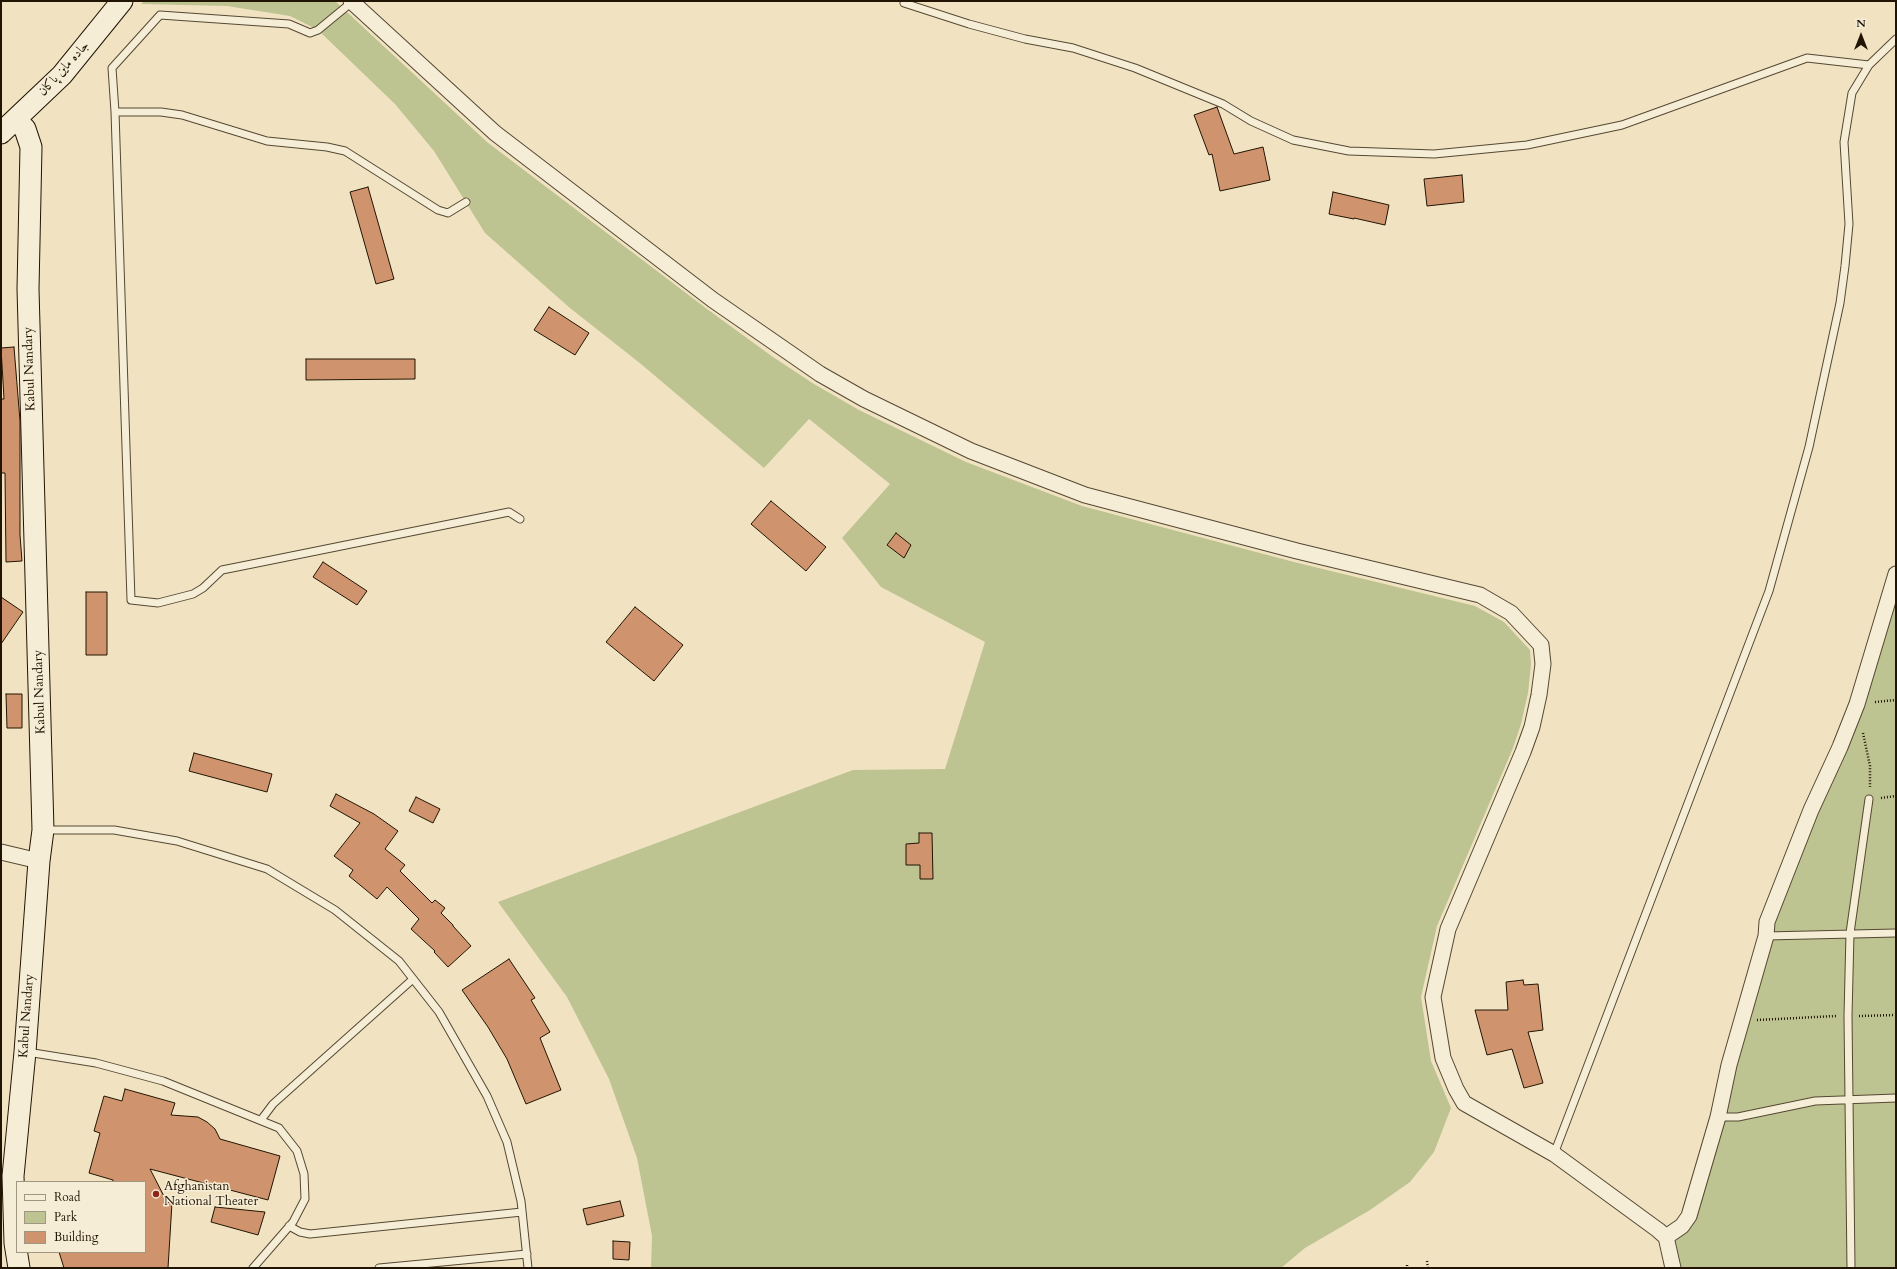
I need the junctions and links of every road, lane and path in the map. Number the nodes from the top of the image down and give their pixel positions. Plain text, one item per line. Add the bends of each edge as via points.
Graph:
1 (122, 1) edge
2 (352, 2) edge
3 (904, 3) dead end
4 (1896, 39) edge
5 (1869, 65) junction
6 (115, 112) junction
7 (9, 126) edge
8 (466, 202) dead end
9 (520, 519) dead end
10 (1896, 574) edge
11 (1896, 700) edge
12 (1857, 704) junction
13 (1896, 796) edge
14 (1869, 799) junction
15 (43, 830) junction
16 (1, 852) edge
17 (39, 861) junction
18 (1850, 933) junction
19 (1896, 933) edge
20 (1766, 936) junction
21 (413, 979) junction
22 (1896, 1015) edge
23 (1848, 1016) junction
24 (1743, 1020) junction
25 (25, 1052) junction
26 (1896, 1098) edge
27 (1850, 1100) junction
28 (1718, 1117) junction
29 (261, 1120) junction
30 (1554, 1154) junction
31 (522, 1212) junction
32 (289, 1226) junction
33 (1666, 1237) junction
34 (16, 1249) edge
35 (17, 1253) edge
36 (527, 1254) junction
37 (1427, 1261) dead end
38 (19, 1268) edge
39 (253, 1268) edge
40 (379, 1268) edge
41 (528, 1268) edge
42 (1428, 1268) edge
43 (1673, 1268) edge
44 (1852, 1268) edge

1 - 7 street, جاده ماین پاکان via 62,75
2 - 6 lane via 318,30 310,33 289,24 160,15 112,68
2 - 30 street via 495,133 725,309 820,374 864,400 971,451 1085,495 1480,595 1511,613 1541,645 1543,664 1539,695 1532,727 1448,929 1433,997 1443,1058 1464,1104
3 - 5 lane via 969,24 1025,39 1073,48 1135,68 1224,104 1251,121 1293,140 1349,152 1434,154 1527,145 1622,125 1807,58
4 - 5 lane
5 - 30 lane via 1852,93 1844,142 1849,224 1840,303 1809,447 1768,591
6 - 8 lane via 161,112 182,115 267,141 327,147 345,152 438,210 448,213
6 - 9 lane via 132,600 158,603 193,594 222,570 244,565 509,512
7 - 15 street, Kabul Nandary via 25,129 31,147 28,289
10 - 12 street
11 - 12 path
12 - 14 path via 1870,766
12 - 20 street via 1811,810 1767,922
13 - 14 path
14 - 18 lane
15 - 17 street, Kabul Nandary
15 - 21 lane via 114,830 177,841 267,869 335,910 399,961
16 - 17 street
17 - 25 street, Kabul Nandary
18 - 19 lane
18 - 20 lane
18 - 23 lane
20 - 24 street
21 - 29 lane via 273,1104
21 - 31 lane via 439,1012 487,1096 507,1142
22 - 23 path
23 - 24 path
23 - 27 lane
24 - 28 street
25 - 29 lane via 96,1063 163,1081
25 - 34 street, Kabul Nandary via 13,1176
26 - 27 lane
27 - 28 lane via 1815,1102 1738,1118
27 - 44 lane
28 - 33 street via 1689,1216 1682,1226
29 - 32 lane via 280,1128 297,1151 304,1174 305,1199
30 - 33 street
31 - 32 lane via 310,1234
31 - 36 lane
32 - 39 lane
33 - 43 street
35 - 38 street, Kabul Nandary
36 - 40 lane
36 - 41 lane
37 - 42 path

